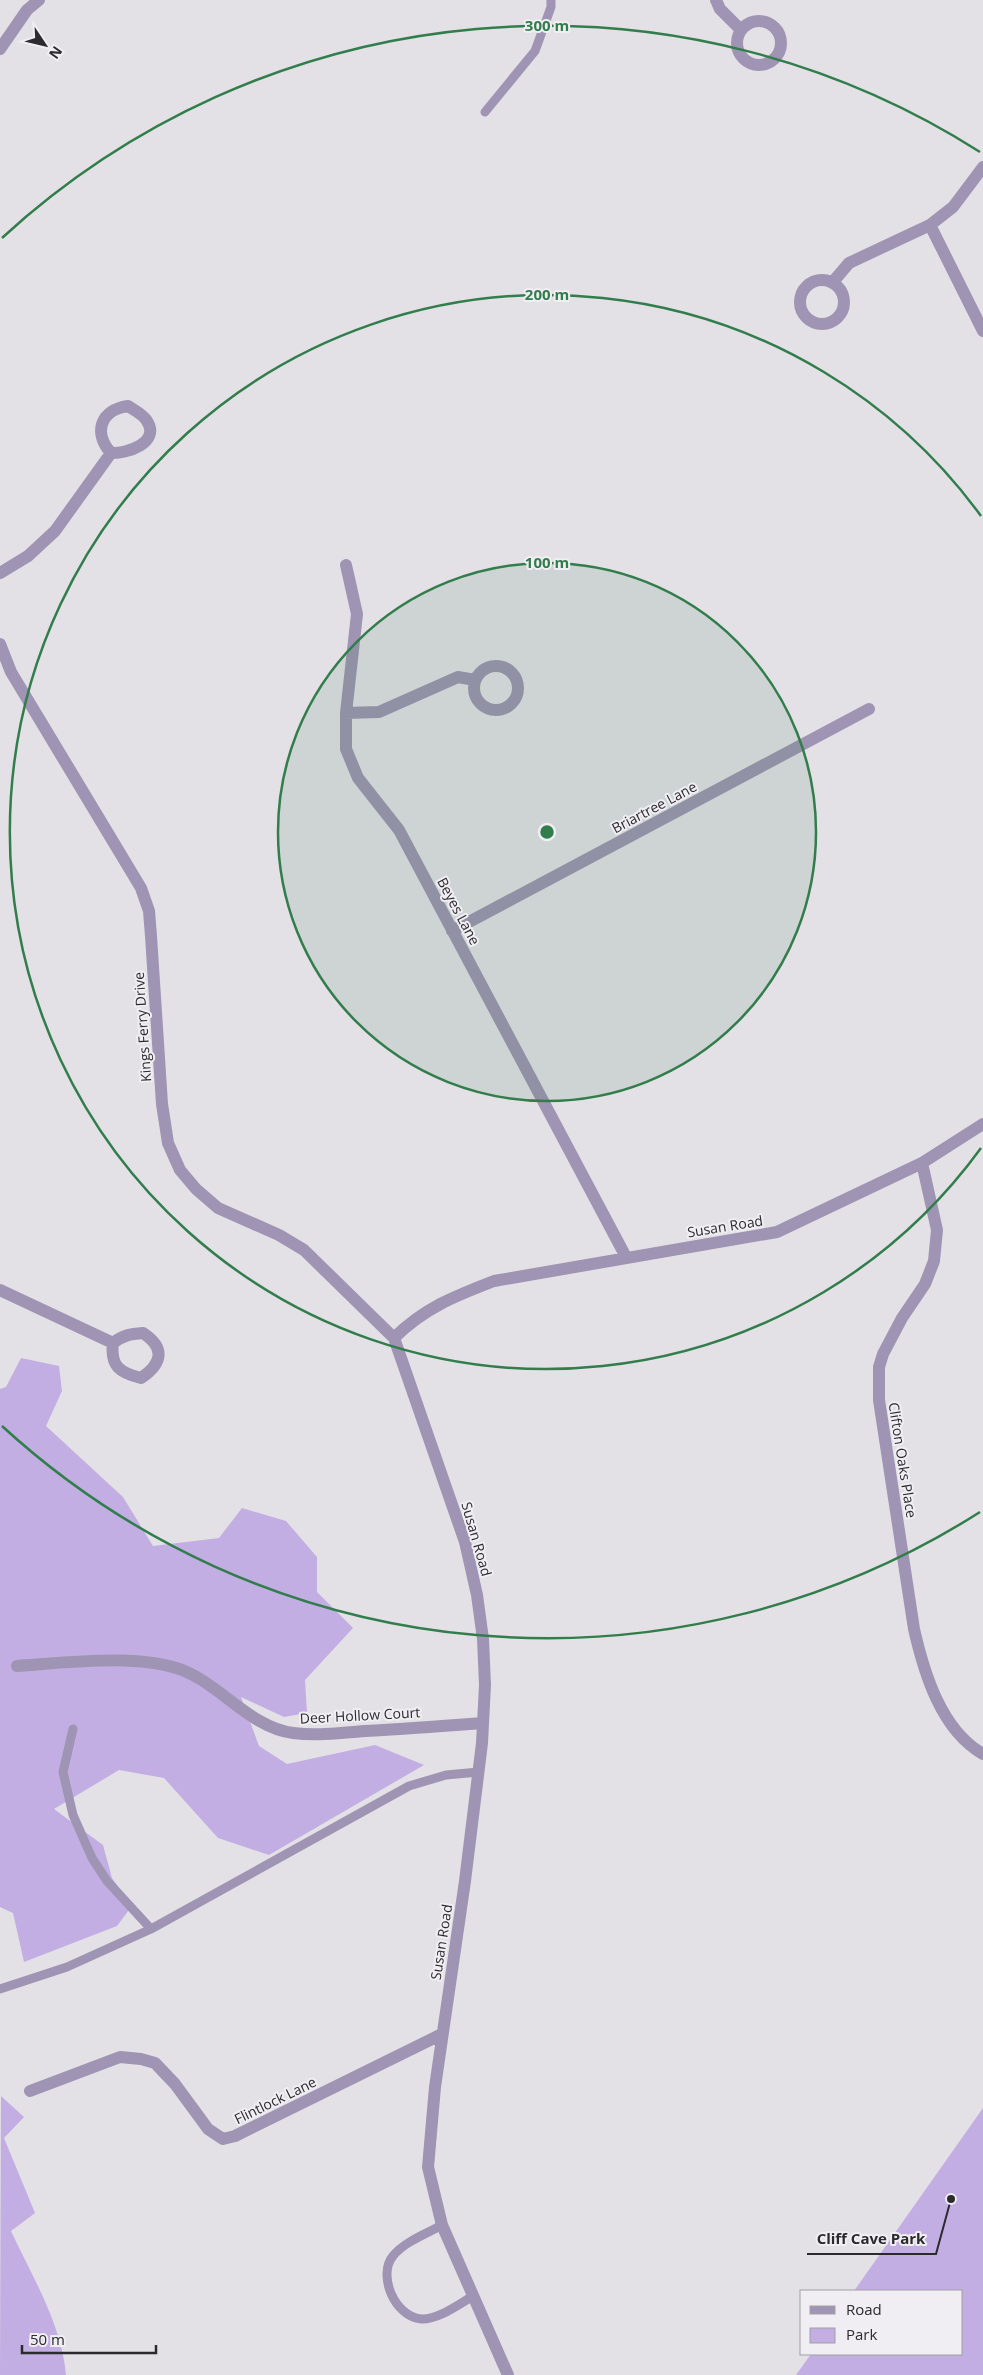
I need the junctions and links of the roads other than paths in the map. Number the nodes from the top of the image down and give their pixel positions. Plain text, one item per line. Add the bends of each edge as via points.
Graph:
1 (39, 0) edge
2 (551, 0) edge
3 (716, 0) edge
4 (741, 30) dead end
5 (0, 49) edge
6 (485, 112) dead end
7 (983, 167) edge
8 (930, 224) junction
9 (832, 283) dead end
10 (983, 331) edge
11 (111, 453) dead end
12 (346, 565) dead end
13 (0, 573) edge
14 (0, 644) edge
15 (475, 680) dead end
16 (869, 708) dead end
17 (346, 713) junction
18 (452, 931) junction
19 (983, 1124) edge
20 (922, 1163) junction
21 (626, 1257) junction
22 (0, 1290) edge
23 (394, 1338) junction
24 (113, 1343) dead end
25 (17, 1666) dead end
26 (482, 1723) junction
27 (73, 1729) dead end
28 (983, 1754) edge
29 (479, 1772) junction
30 (151, 1929) junction
31 (0, 1989) edge
32 (442, 2034) junction
33 (30, 2091) dead end
34 (442, 2225) junction
35 (473, 2296) junction
36 (508, 2375) edge

1 - 5 street via 27,10
2 - 6 lane via 535,51
3 - 4 street via 720,9
7 - 8 street via 953,207
8 - 9 street via 849,263
8 - 10 street
11 - 13 street via 55,531 28,556
12 - 17 street, Beyes Lane via 357,614
14 - 23 street, Kings Ferry Drive via 11,672 141,888 149,911 162,1104 168,1143 180,1170 218,1208 304,1250
15 - 17 street via 458,677 379,712
16 - 18 street, Briartree Lane
17 - 18 street, Beyes Lane via 346,749 358,778 399,830
18 - 21 street, Beyes Lane
19 - 20 street, Susan Road
20 - 21 street, Susan Road via 777,1232
20 - 28 street, Clifton Oaks Place via 937,1230 934,1262 925,1284 883,1354 879,1367 879,1400 922,1666 953,1727 972,1748
21 - 23 street, Susan Road via 494,1281 431,1309 411,1321
22 - 24 street
23 - 26 street, Susan Road via 465,1542 483,1639 485,1685
25 - 26 street, Deer Hollow Court via 121,1661 162,1664 191,1674 268,1725 292,1733 322,1734
26 - 29 street, Susan Road
27 - 30 lane via 63,1772 73,1815 92,1858 107,1881
29 - 30 lane via 446,1775 408,1786
29 - 32 street, Susan Road
30 - 31 lane via 66,1967
32 - 33 street, Flintlock Lane via 223,2139 208,2129 155,2063 141,2059 120,2057
32 - 34 street, Susan Road via 428,2167
34 - 35 street, Susan Road
34 - 35 lane via 393,2256 388,2264 386,2280 391,2293 402,2310 422,2319 436,2316
35 - 36 street, Susan Road

